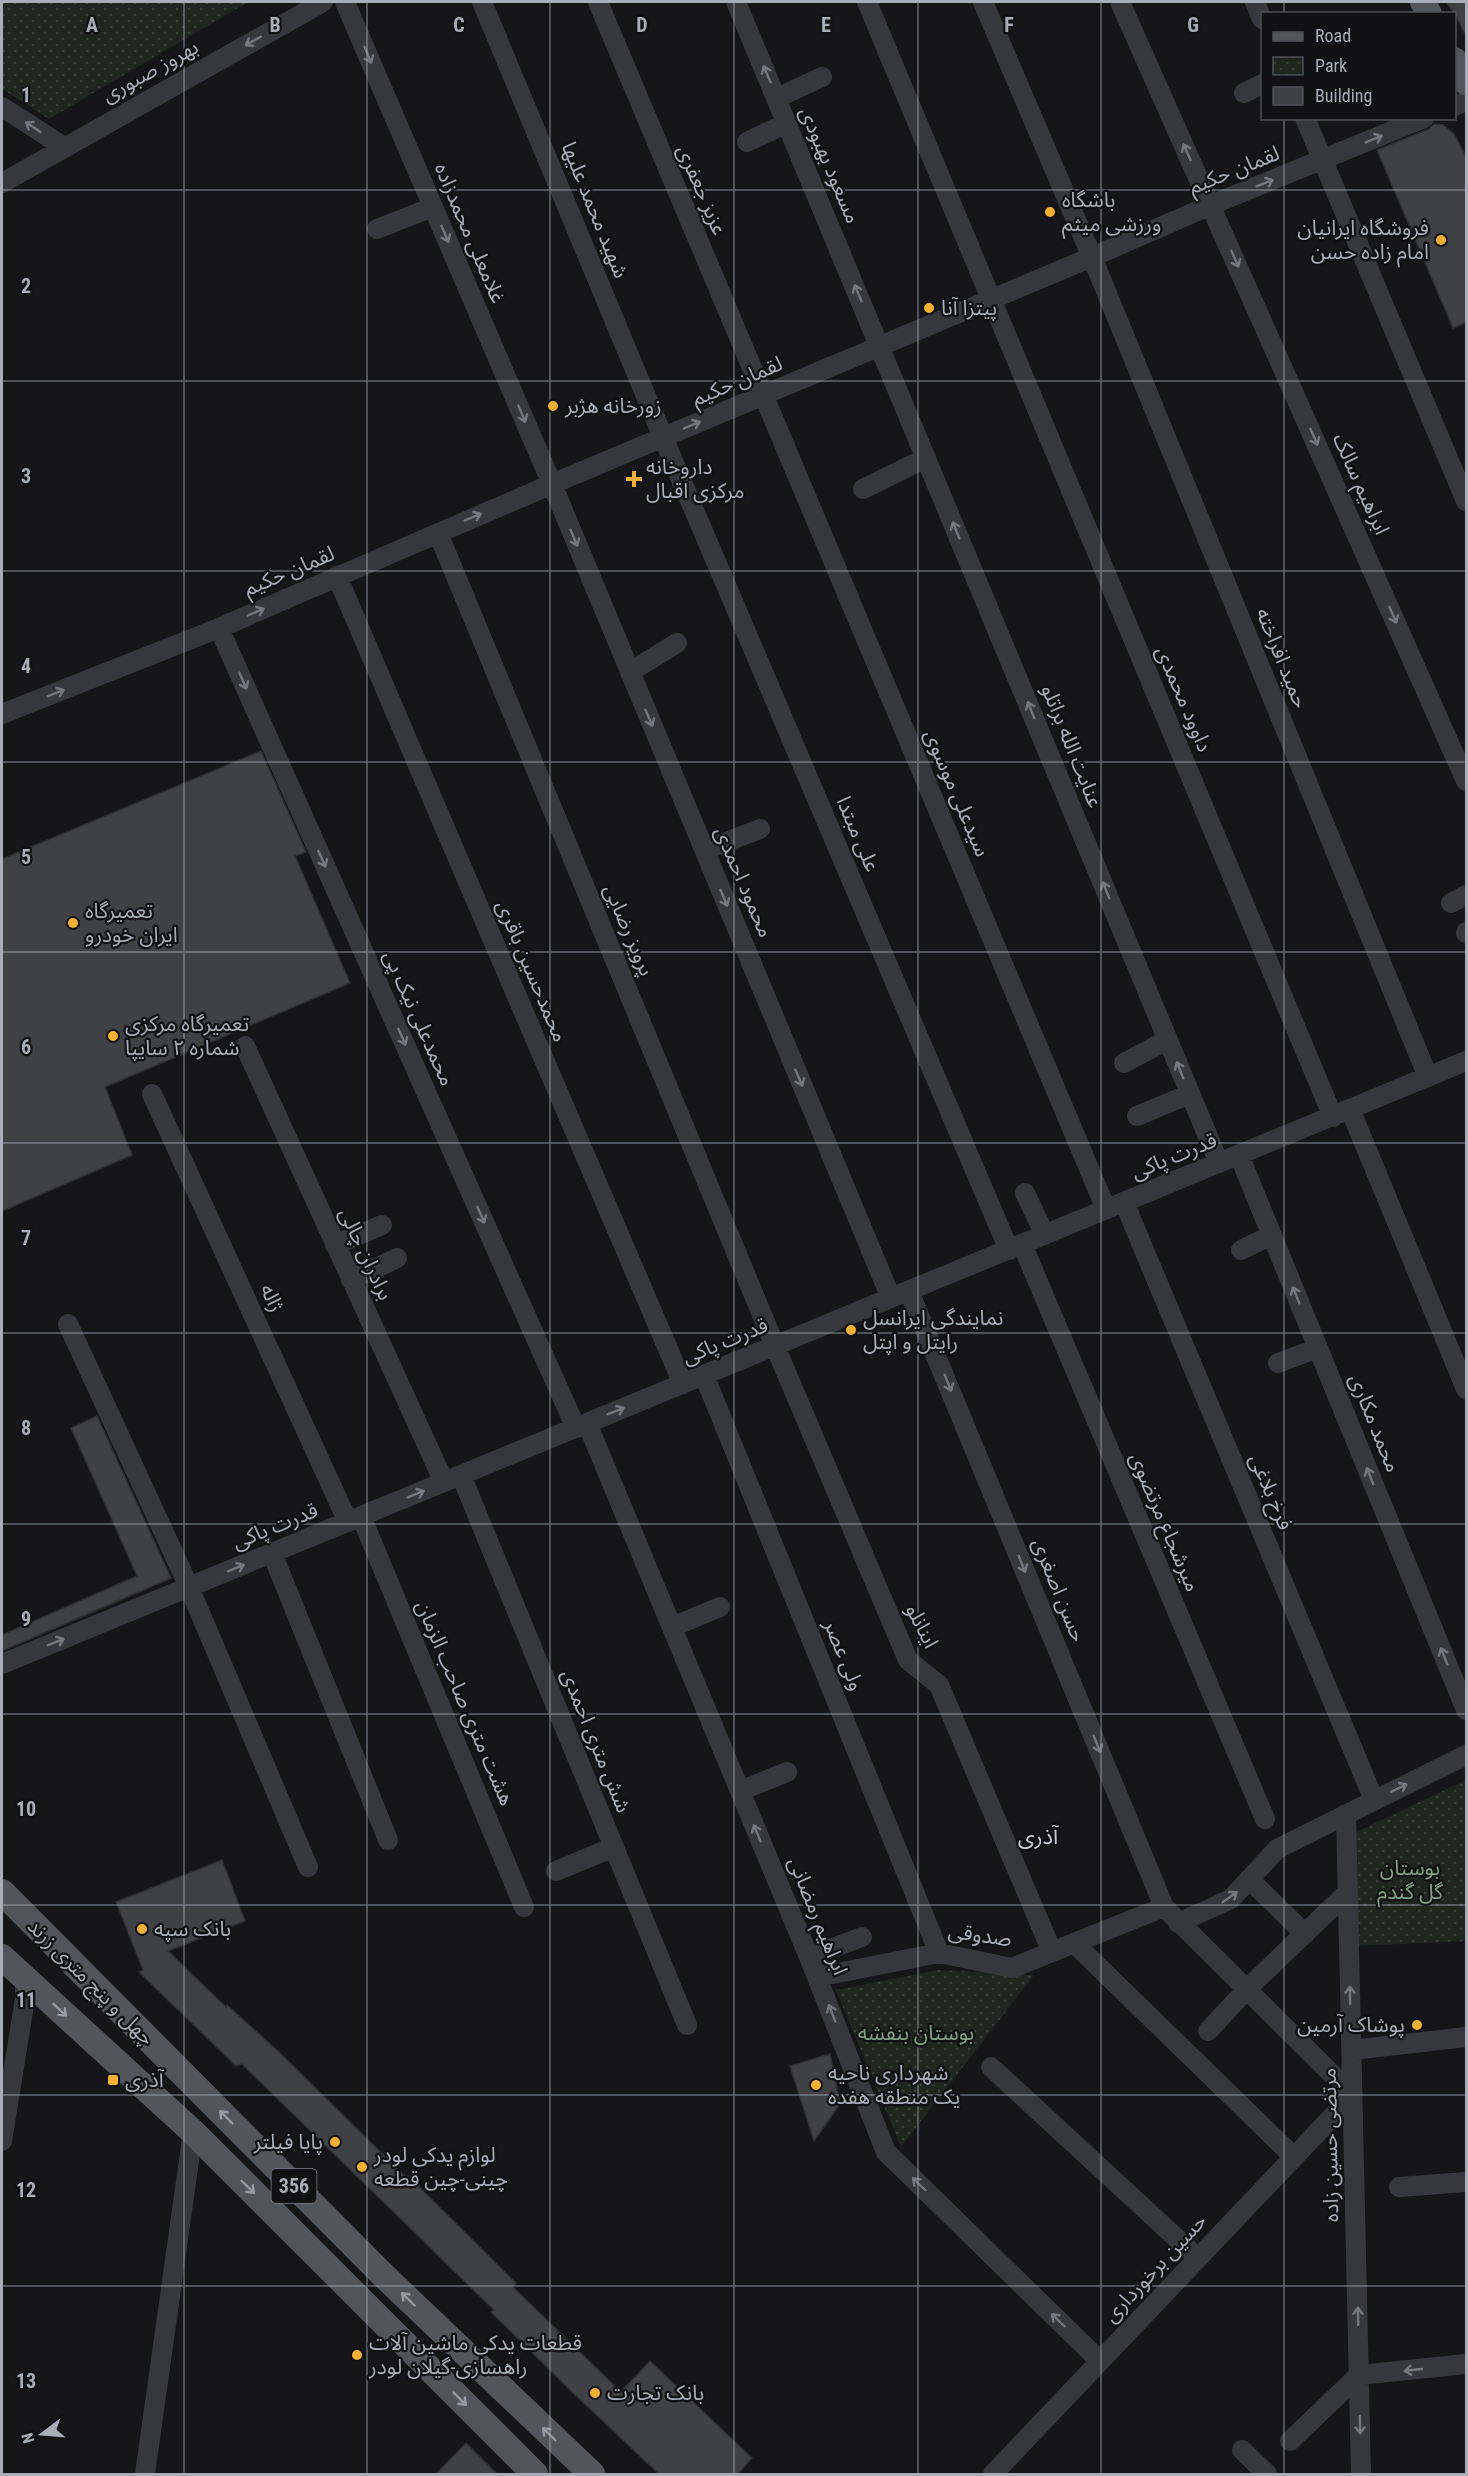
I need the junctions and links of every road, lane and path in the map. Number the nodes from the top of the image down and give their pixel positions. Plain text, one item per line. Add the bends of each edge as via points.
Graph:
1 (323, 2) edge
2 (345, 2) edge
3 (482, 2) edge
4 (598, 2) edge
5 (736, 2) edge
6 (867, 2) edge
7 (982, 2) edge
8 (1120, 2) edge
9 (1456, 62) edge
10 (822, 77) dead end
11 (1467, 82) edge
12 (1261, 85) edge
13 (1244, 93) dead end
14 (777, 98) junction
15 (2, 108) edge
16 (1306, 120) edge
17 (1419, 120) edge
18 (787, 123) junction
19 (747, 142) dead end
20 (64, 147) junction
21 (1323, 160) junction
22 (2, 183) edge
23 (1211, 205) junction
24 (433, 207) junction
25 (377, 229) dead end
26 (1092, 257) junction
27 (991, 300) junction
28 (880, 347) junction
29 (763, 396) junction
30 (663, 437) junction
31 (926, 458) junction
32 (552, 484) junction
33 (863, 489) dead end
34 (1467, 501) edge
35 (438, 533) junction
36 (337, 576) junction
37 (219, 627) junction
38 (677, 643) dead end
39 (630, 672) junction
40 (2, 714) edge
41 (1467, 781) edge
42 (760, 829) dead end
43 (705, 850) junction
44 (1167, 1040) junction
45 (245, 1046) dead end
46 (1124, 1063) dead end
47 (1465, 1066) edge
48 (1428, 1077) junction
49 (152, 1094) dead end
50 (1190, 1094) junction
51 (1341, 1113) junction
52 (1137, 1116) dead end
53 (1239, 1155) junction
54 (1219, 1163) junction
55 (1025, 1193) dead end
56 (1115, 1206) junction
57 (382, 1225) dead end
58 (1045, 1235) junction
59 (1272, 1235) junction
60 (335, 1245) junction
61 (1016, 1247) junction
62 (1241, 1250) dead end
63 (397, 1258) dead end
64 (351, 1280) junction
65 (900, 1294) junction
66 (69, 1324) dead end
67 (775, 1346) junction
68 (1318, 1348) junction
69 (1278, 1363) dead end
70 (704, 1375) junction
71 (683, 1384) junction
72 (1467, 1389) edge
73 (581, 1426) junction
74 (453, 1479) junction
75 (355, 1519) junction
76 (272, 1553) junction
77 (189, 1587) junction
78 (720, 1607) dead end
79 (672, 1627) junction
80 (2, 1665) edge
81 (1467, 1710) edge
82 (1467, 1755) edge
83 (787, 1772) dead end
84 (740, 1791) junction
85 (1374, 1800) junction
86 (1346, 1814) junction
87 (1264, 1819) dead end
88 (388, 1840) dead end
89 (614, 1847) junction
90 (308, 1867) dead end
91 (556, 1871) dead end
92 (1249, 1879) junction
93 (2, 1892) edge
94 (1348, 1892) junction
95 (524, 1907) dead end
96 (1164, 1907) junction
97 (1178, 1923) junction
98 (1305, 1934) junction
99 (862, 1937) dead end
100 (1074, 1943) junction
101 (1052, 1952) junction
102 (939, 1953) junction
103 (2, 1957) edge
104 (809, 1957) junction
105 (818, 1977) junction
106 (25, 1978) junction
107 (1247, 1989) junction
108 (687, 2025) dead end
109 (1209, 2031) dead end
110 (1467, 2037) edge
111 (1352, 2050) junction
112 (991, 2067) dead end
113 (1353, 2095) junction
114 (193, 2132) junction
115 (2, 2141) edge
116 (1294, 2157) junction
117 (1467, 2182) edge
118 (1399, 2187) dead end
119 (1198, 2258) junction
120 (1100, 2361) junction
121 (1467, 2364) edge
122 (1359, 2375) junction
123 (1290, 2441) dead end
124 (1242, 2450) dead end
125 (145, 2475) edge
126 (535, 2475) edge
127 (592, 2475) edge
128 (993, 2475) edge
129 (1267, 2475) edge
130 (1361, 2475) edge

1 -> 20 street, بهروز صبوری
2 -> 24 street, غلامعلی محمدزاده
3 - 30 street, شهید محمد علیها
4 - 29 street, عزیز جعفری
14 -> 5 street, مسعود بهبودی
6 - 27 street, داوود محمدی
7 - 26 street, حمید افراخته
23 -> 8 street, ابراهیم سالک
9 - 11 main road
10 - 14 street
12 - 13 street
14 - 18 street, مسعود بهبودی
20 -> 15 street
16 - 21 street
21 -> 17 street, لقمان حکیم
18 - 19 street
28 -> 18 street, مسعود بهبودی
20 - 22 street, بهروز صبوری
23 -> 21 street, لقمان حکیم
21 - 34 street
23 - 26 street, لقمان حکیم
23 -> 41 street, ابراهیم سالک
24 - 25 street
24 -> 32 street, غلامعلی محمدزاده
26 - 27 street, لقمان حکیم
26 - 48 street, حمید افراخته
27 - 28 street, لقمان حکیم
27 - 51 street, داوود محمدی
28 - 29 street, لقمان حکیم
28 - 31 street, عنایت الله براتلو
30 -> 29 street, لقمان حکیم
29 - 56 street, سیدعلی موسوی
30 - 32 street, لقمان حکیم
30 - 61 street, علی مبتدا
31 - 33 street
44 -> 31 street, عنایت الله براتلو
35 -> 32 street, لقمان حکیم
32 -> 39 street, محمود احمدی
35 - 36 street, لقمان حکیم
35 - 67 street, پرویز رضایی
37 -> 36 street, لقمان حکیم
36 - 71 street, محمدحسین باقری
40 -> 37 street, لقمان حکیم
37 -> 73 street, محمدعلی نیک پی
38 - 39 street
39 -> 43 street, محمود احمدی
42 - 43 street
43 -> 65 street, محمود احمدی
44 - 46 street
50 -> 44 street, عنایت الله براتلو
45 - 60 street, برادران چالی
47 - 48 street, قدرت پاکی
48 - 51 street, قدرت پاکی
49 - 75 street, ژاله
50 - 52 street
50 - 54 street, عنایت الله براتلو
51 - 53 street, قدرت پاکی
51 - 72 street, داوود محمدی
53 - 54 street, قدرت پاکی
53 - 59 street, محمد مکاری
54 - 56 street, قدرت پاکی
55 - 58 street
56 - 58 street, قدرت پاکی
56 - 85 street, فرخ بلاغی
57 - 60 street
58 - 61 street, قدرت پاکی
59 - 62 street
68 -> 59 street, محمد مکاری
60 - 64 street, برادران چالی
61 - 65 street, قدرت پاکی
61 - 87 street, میرشجاع مرتضوی
63 - 64 street
64 - 74 street, برادران چالی
65 - 67 street, قدرت پاکی
65 -> 96 street, حسن اصغری
66 - 77 street
67 - 70 street, قدرت پاکی
67 - 101 street, اینانلو via 908,1660 939,1685
68 - 69 street
81 -> 68 street, محمد مکاری
70 - 71 street, قدرت پاکی
70 - 102 street, ولی عصر
73 -> 71 street, قدرت پاکی
73 - 74 street, قدرت پاکی
73 - 79 street, ابراهیم رمضانی
75 -> 74 street, قدرت پاکی
74 - 89 street, شش متری احمدی
75 - 76 street, قدرت پاکی
75 - 95 street, هشت متری صاحب الزمان
77 -> 76 street, قدرت پاکی
76 - 88 street
80 -> 77 street, قدرت پاکی
77 - 90 street
78 - 79 street
79 - 84 street, ابراهیم رمضانی
85 -> 82 street
83 - 84 street
104 -> 84 street, ابراهیم رمضانی
85 - 86 street
86 - 92 street via 1277,1849
86 - 94 street, مرتضی حسین زاده
89 - 91 street
89 - 108 street, شش متری احمدی
97 -> 92 street via 1232,1899
92 - 98 street
127 -> 93 main road, چهل و پنج متری زرند / 356 via 384,2276
94 - 98 street
111 -> 94 street, مرتضی حسین زاده
96 - 97 street, حسن اصغری
96 - 100 street, صدوقی
97 - 107 street, حسن اصغری
98 - 107 street
99 - 104 street
100 - 101 street, صدوقی
100 - 116 street
101 - 102 street, صدوقی via 1012,1968
102 - 105 street, صدوقی
103 - 106 main road, چهل و پنج متری زرند / 356
104 - 105 street, ابراهیم رمضانی
120 -> 105 street, ابراهیم رمضانی via 886,2152
106 -> 114 main road, چهل و پنج متری زرند / 356
106 - 115 street
107 - 109 street
107 - 113 street, حسن اصغری
110 - 111 street
111 - 113 street, مرتضی حسین زاده
112 - 119 street
113 - 116 street, حسین برخورداری
122 -> 113 street, مرتضی حسین زاده
114 - 125 street
114 -> 126 main road, چهل و پنج متری زرند / 356
116 - 119 street, حسین برخورداری
117 - 118 street
119 - 120 street, حسین برخورداری
120 - 128 street, حسین برخورداری
121 -> 122 street
122 - 123 street
122 -> 130 street, مرتضی حسین زاده
124 - 129 street

